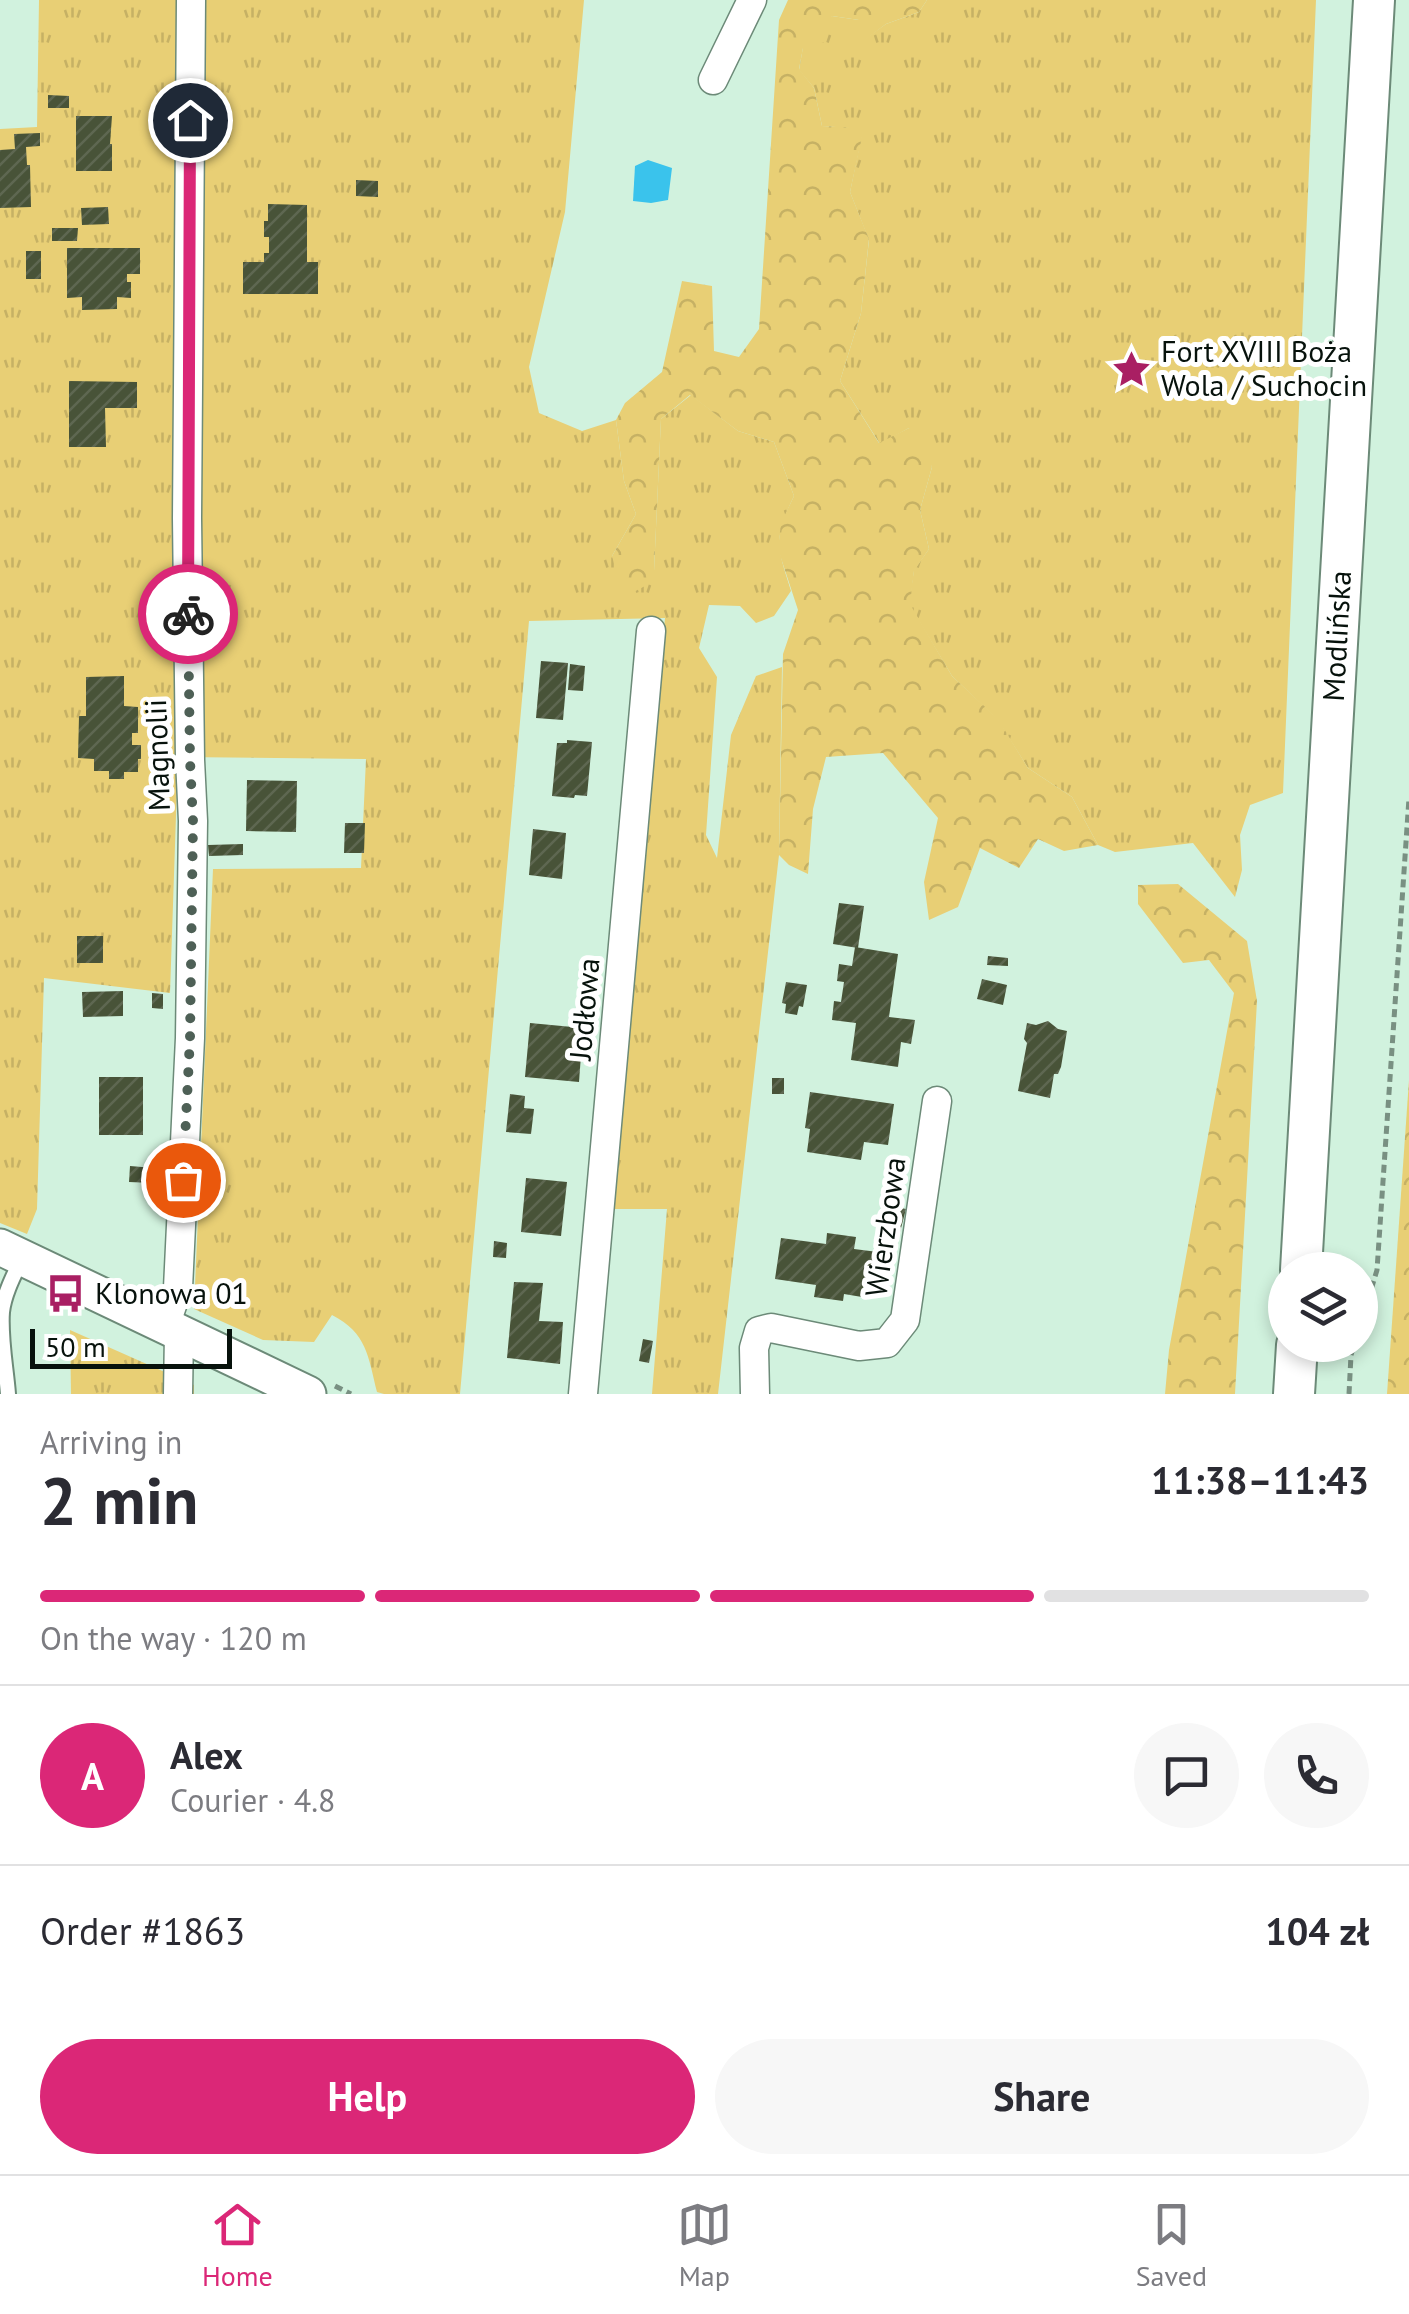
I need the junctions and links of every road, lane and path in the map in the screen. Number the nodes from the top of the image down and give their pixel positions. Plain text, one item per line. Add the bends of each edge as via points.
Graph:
1 (190, 0) edge
2 (752, 0) edge
3 (1374, 0) edge
4 (713, 80) dead end
5 (651, 631) dead end
6 (1409, 798) edge
7 (937, 1101) dead end
8 (11, 1252) edge
9 (1303, 1252) edge
10 (1378, 1255) edge
11 (172, 1329) junction
12 (1296, 1362) edge
13 (1350, 1362) edge
14 (8, 1394) edge
15 (178, 1394) edge
16 (308, 1394) edge
17 (583, 1394) edge
18 (754, 1394) edge
19 (1294, 1394) edge
20 (1348, 1394) edge

1 - 11 street, Magnolii via 193,821 190,1038
2 - 4 street
3 - 9 main road, Modlińska
5 - 17 street, Jodłowa
6 - 10 path
7 - 18 street, Wierzbowa via 906,1320 887,1344 760,1331
8 - 11 street
8 - 14 lane via 14,1276 1,1324
11 - 15 street, Magnolii
11 - 16 street
12 - 19 main road
13 - 20 path

